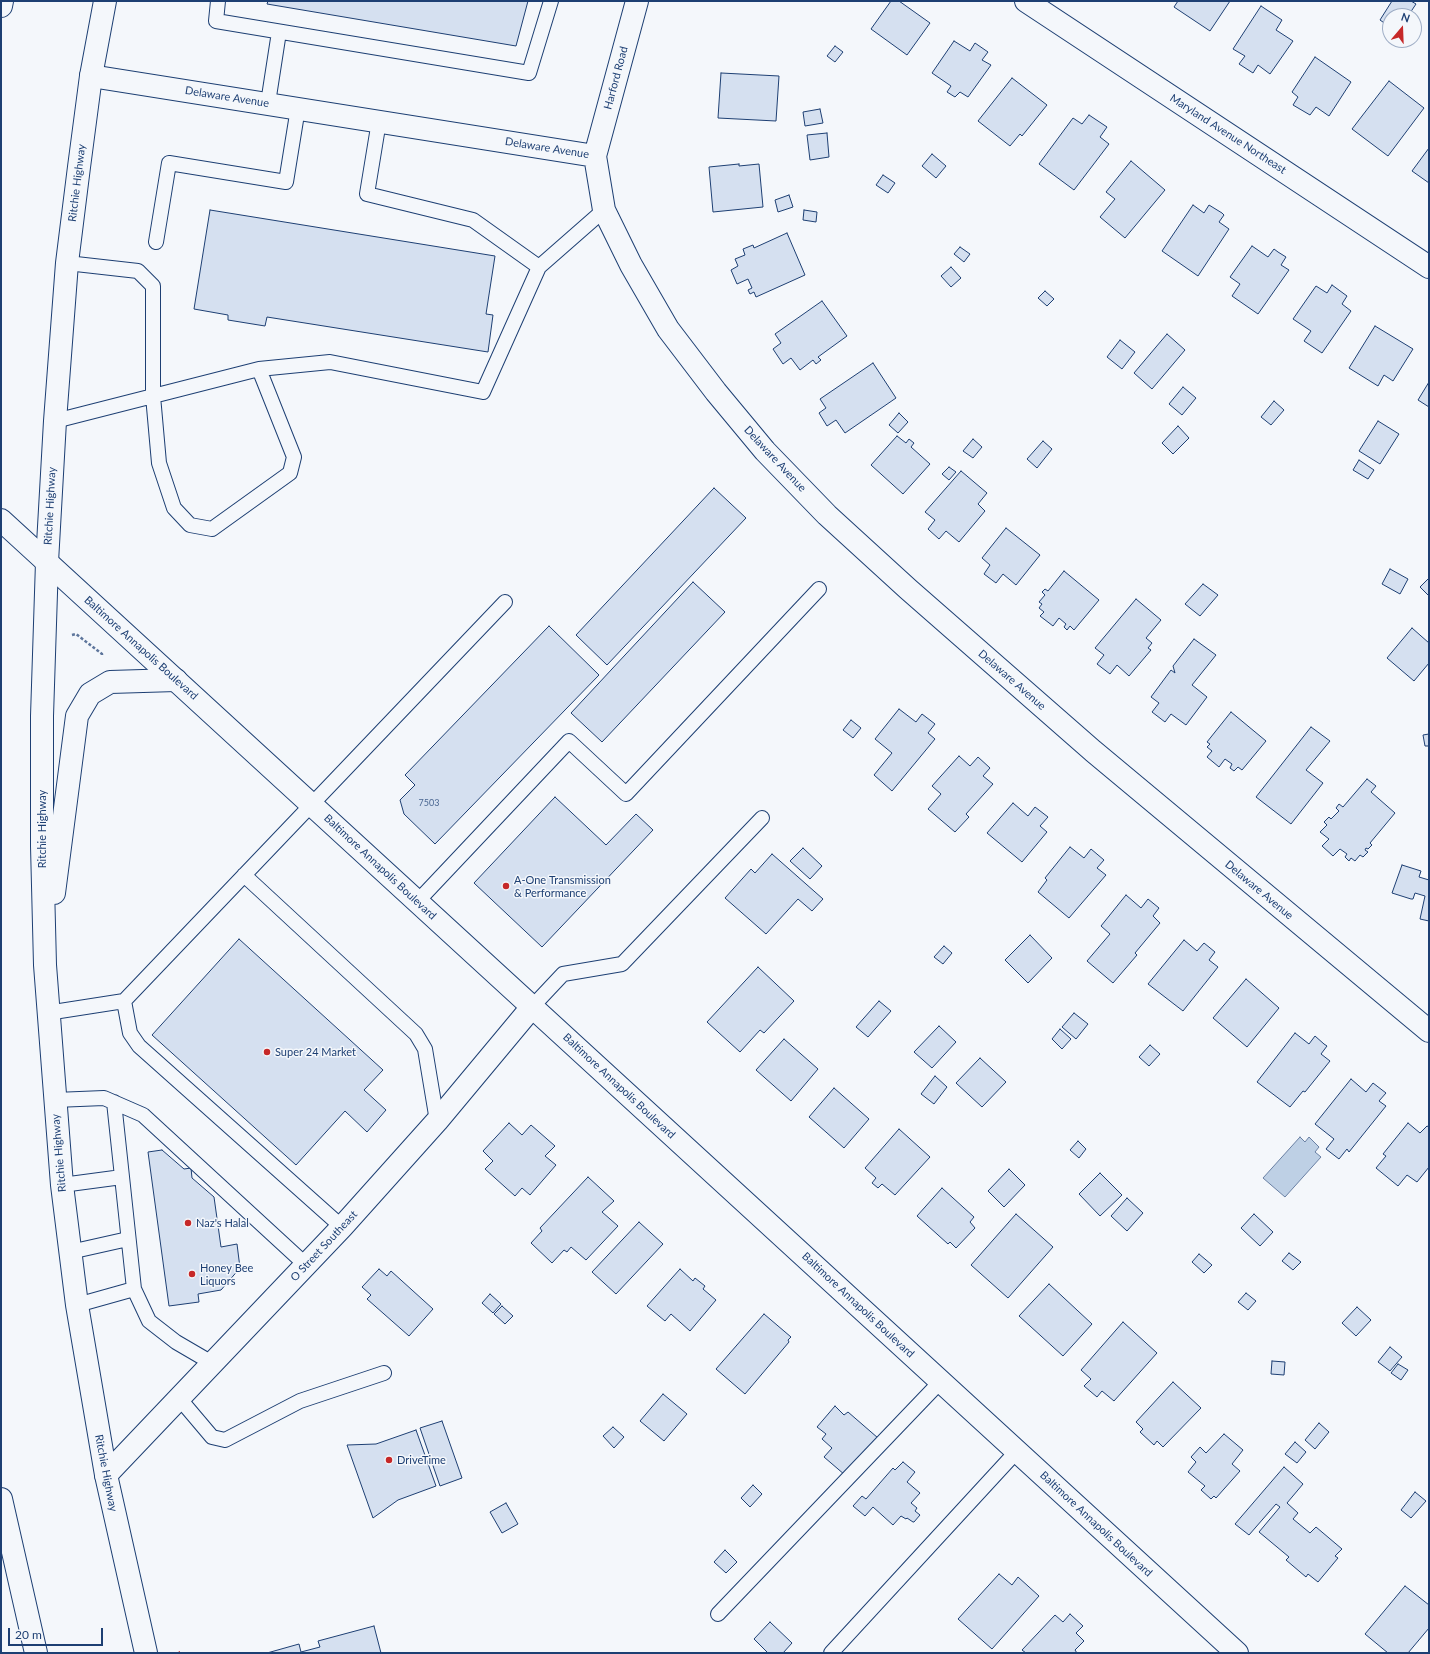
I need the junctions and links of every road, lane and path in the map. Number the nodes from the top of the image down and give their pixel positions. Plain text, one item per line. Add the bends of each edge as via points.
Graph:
1 (2, 1) edge
2 (105, 1) edge
3 (218, 1) edge
4 (551, 1) edge
5 (637, 1) edge
6 (1026, 1) edge
7 (1, 6) edge
8 (279, 32) junction
9 (91, 76) junction
10 (268, 103) junction
11 (298, 108) junction
12 (379, 121) junction
13 (595, 156) junction
14 (604, 210) junction
15 (156, 242) dead end
16 (68, 263) junction
17 (539, 267) junction
18 (1429, 267) edge
19 (259, 370) junction
20 (152, 396) junction
21 (55, 421) junction
22 (1, 520) edge
23 (47, 562) junction
24 (819, 589) dead end
25 (505, 602) dead end
26 (70, 636) dead end
27 (102, 658) dead end
28 (176, 680) junction
29 (312, 804) junction
30 (762, 818) dead end
31 (244, 876) junction
32 (417, 902) junction
33 (45, 965) junction
34 (124, 1001) junction
35 (532, 1007) junction
36 (47, 1013) junction
37 (1429, 1031) edge
38 (55, 1100) junction
39 (114, 1102) junction
40 (437, 1121) junction
41 (122, 1177) junction
42 (62, 1185) junction
43 (342, 1227) junction
44 (128, 1239) junction
45 (70, 1252) junction
46 (306, 1265) junction
47 (134, 1289) junction
48 (77, 1305) junction
49 (212, 1364) junction
50 (384, 1373) dead end
51 (940, 1381) junction
52 (179, 1398) junction
53 (1017, 1451) junction
54 (106, 1475) junction
55 (1, 1499) edge
56 (718, 1614) dead end
57 (36, 1653) edge
58 (146, 1653) edge
59 (831, 1653) edge
60 (1237, 1653) edge

1 - 7 main road
2 - 9 main road, Ritchie Highway
3 - 8 lane via 216,21
4 - 8 lane via 528,73
5 - 13 main road, Harford Road
6 - 18 main road, Maryland Avenue Northeast
8 - 10 lane
9 - 10 main road, Delaware Avenue
9 - 16 main road, Ritchie Highway
10 - 11 main road, Delaware Avenue
11 - 12 main road, Delaware Avenue
11 - 15 lane via 286,182 169,163
12 - 13 main road, Delaware Avenue
12 - 17 lane via 367,194 473,220
13 - 14 main road, Delaware Avenue
14 - 17 lane
14 - 37 main road, Delaware Avenue via 631,265 668,329 765,451 827,515 1093,751
16 - 20 lane via 138,271 153,286
16 - 21 main road, Ritchie Highway
17 - 19 lane via 483,392 330,362
19 - 20 lane
19 - 20 lane via 294,456 290,473 212,529 190,525 174,508 159,463
20 - 21 lane
21 - 23 main road, Ritchie Highway
22 - 23 main road, Baltimore Annapolis Boulevard
23 - 28 main road, Baltimore Annapolis Boulevard
23 - 33 main road, Ritchie Highway via 42,716
24 - 32 lane via 626,794 569,741
25 - 29 lane
26 - 27 path via 76,634 102,654
28 - 29 main road, Baltimore Annapolis Boulevard
28 - 33 main road via 110,682 90,694 77,716
29 - 31 lane
29 - 32 main road, Baltimore Annapolis Boulevard
30 - 35 lane via 622,964 563,974
31 - 34 lane
31 - 40 lane via 416,1034 425,1049
32 - 35 main road, Baltimore Annapolis Boulevard
33 - 36 main road, Ritchie Highway
34 - 36 lane
34 - 43 lane via 130,1033 139,1046
35 - 40 main road, O Street Southeast
35 - 51 main road, Baltimore Annapolis Boulevard
36 - 38 main road, Ritchie Highway
38 - 39 lane via 104,1098
38 - 42 main road, Ritchie Highway
39 - 41 lane
39 - 46 lane via 143,1115
40 - 43 main road, O Street Southeast
41 - 42 lane
41 - 44 lane
42 - 45 main road, Ritchie Highway
43 - 46 main road, O Street Southeast
44 - 45 lane
44 - 47 lane
45 - 48 main road, Ritchie Highway
46 - 49 main road, O Street Southeast
47 - 48 lane
47 - 49 lane via 149,1321 176,1342
48 - 54 main road, Ritchie Highway
49 - 52 main road, O Street Southeast
50 - 52 lane via 300,1401 225,1440 212,1438
51 - 53 main road, Baltimore Annapolis Boulevard
51 - 56 lane
52 - 54 main road, O Street Southeast
53 - 59 lane
53 - 60 main road, Baltimore Annapolis Boulevard
54 - 58 main road, Ritchie Highway
55 - 57 main road

